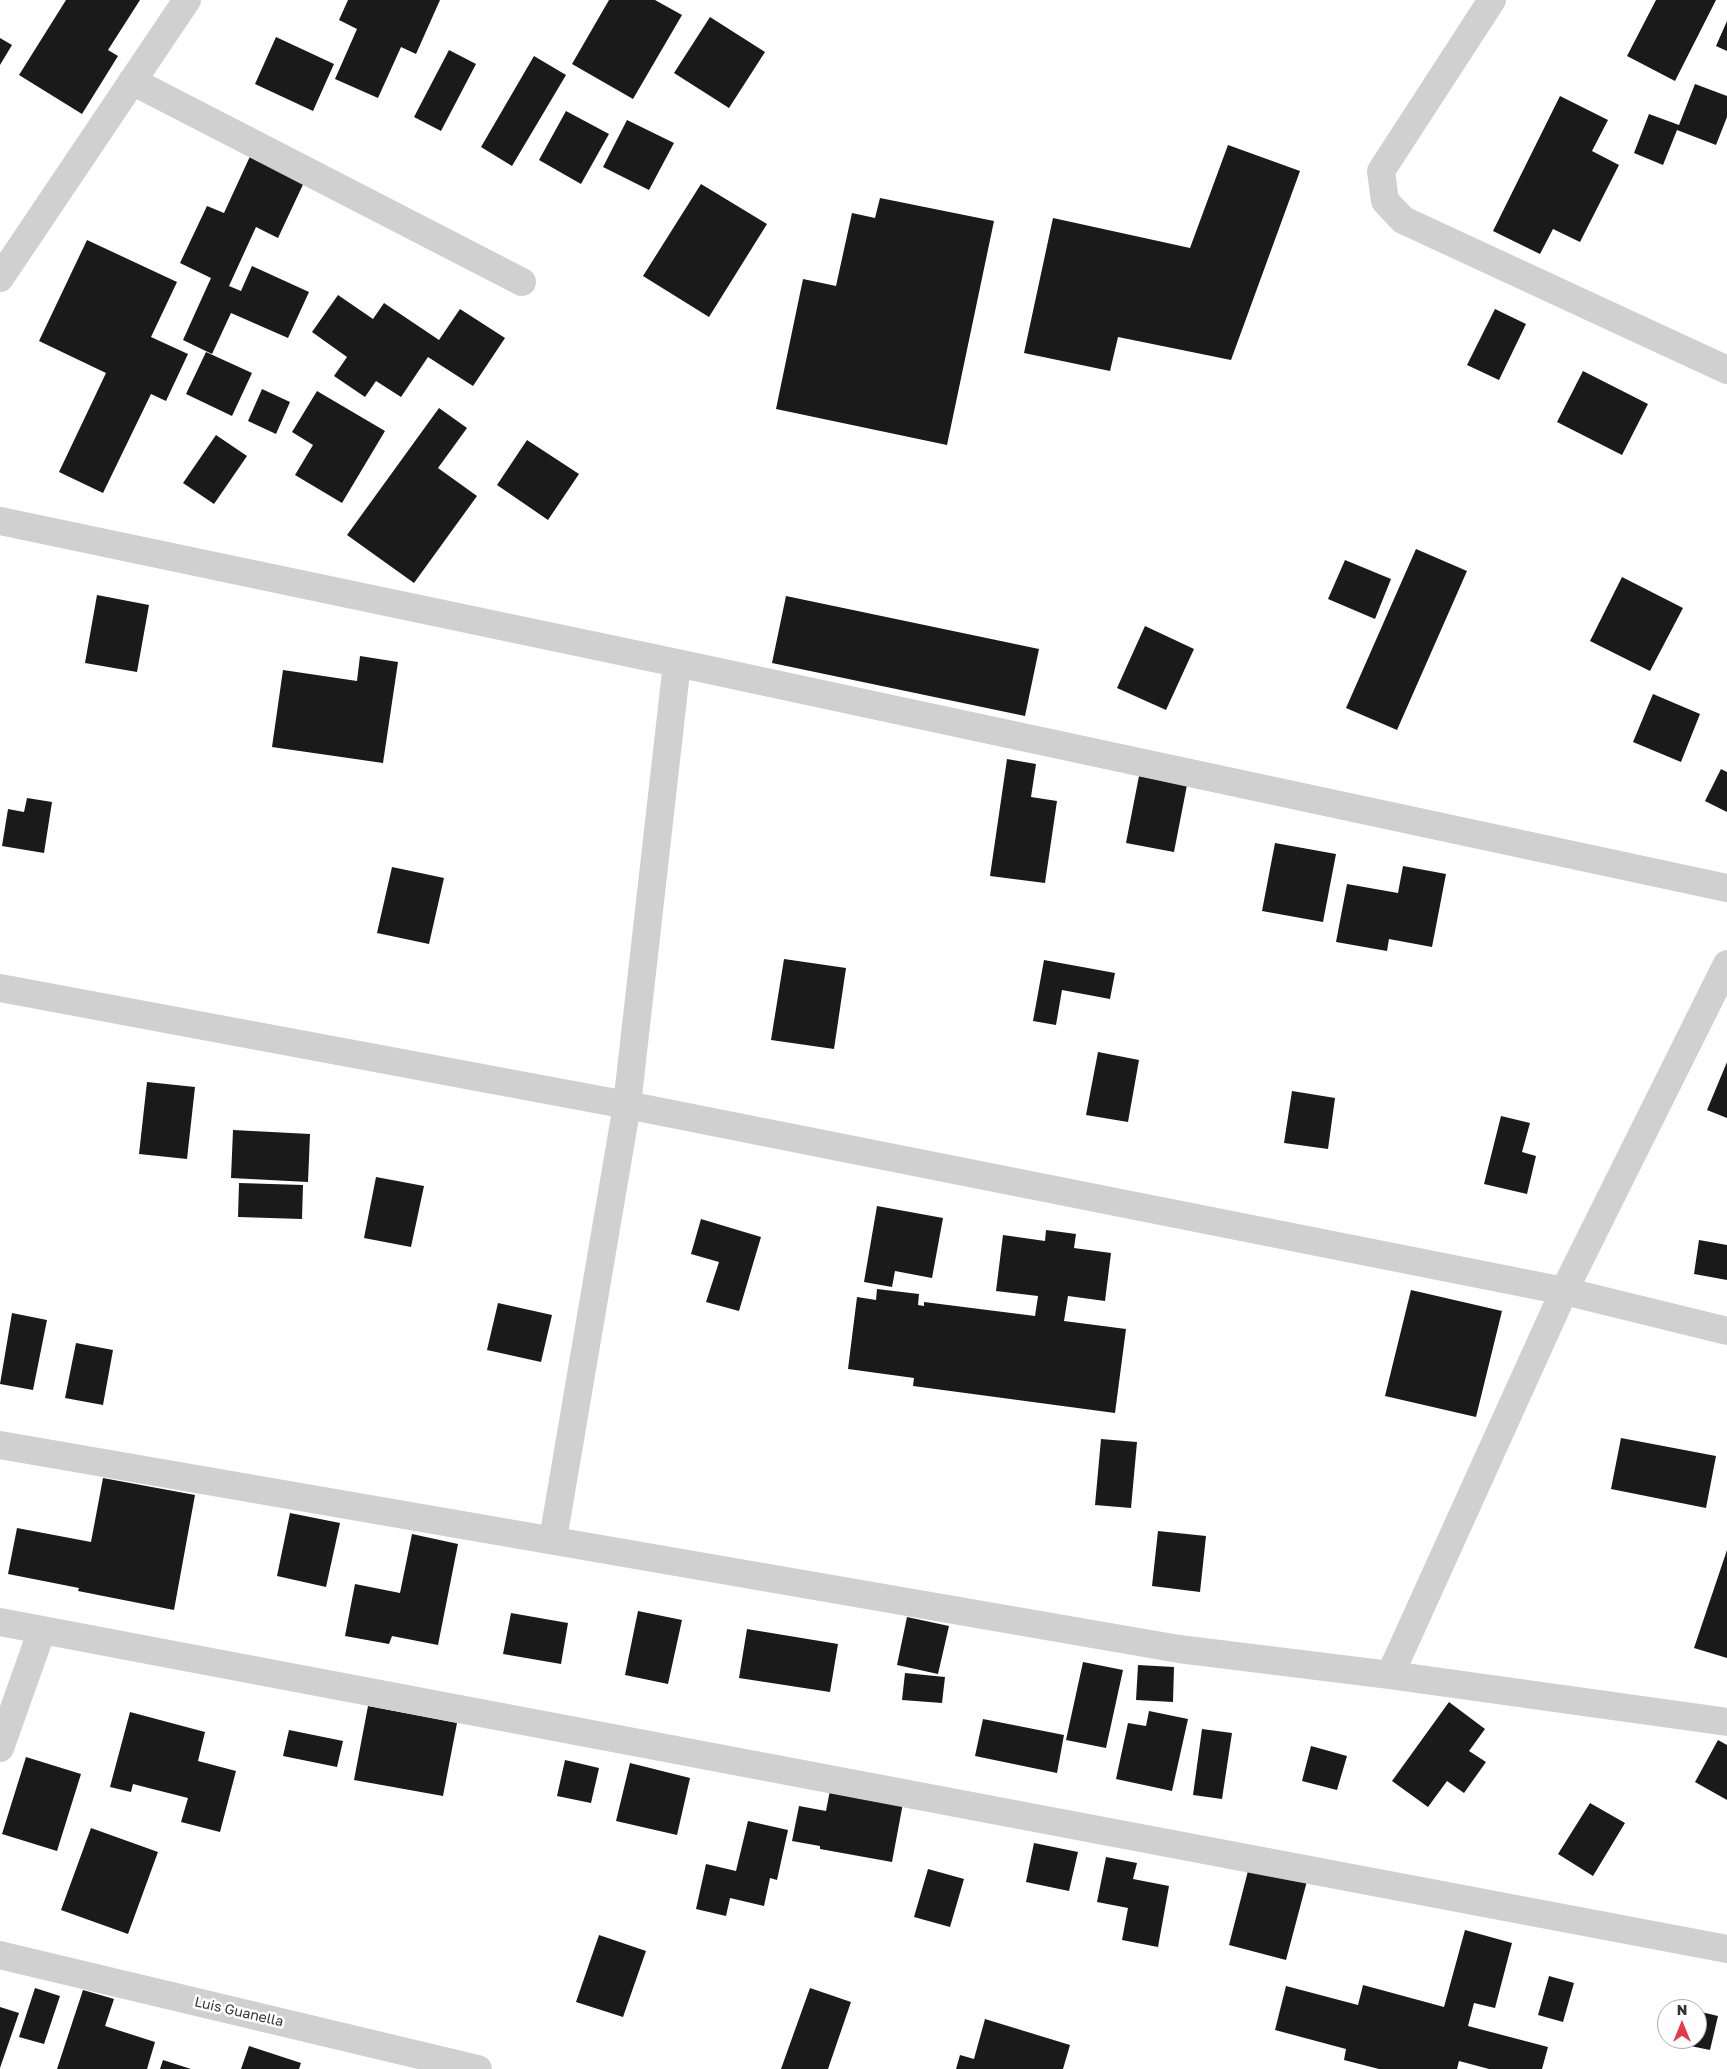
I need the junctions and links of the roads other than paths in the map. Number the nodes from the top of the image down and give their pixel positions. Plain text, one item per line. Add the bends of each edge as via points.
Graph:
1 (187, 0) edge
2 (1492, 0) edge
3 (132, 81) junction
4 (0, 278) edge
5 (522, 282) dead end
6 (1727, 370) edge
7 (0, 521) edge
8 (677, 663) junction
9 (1727, 888) edge
10 (1727, 964) edge
11 (0, 988) edge
12 (627, 1106) junction
13 (1564, 1291) junction
14 (1727, 1331) edge
15 (0, 1445) edge
16 (553, 1539) junction
17 (0, 1622) edge
18 (42, 1630) junction
19 (1390, 1675) junction
20 (1727, 1722) edge
21 (0, 1748) edge
22 (1727, 1949) edge
23 (0, 1955) edge
24 (478, 2069) edge

1 - 3 street
2 - 6 street via 1381,172 1385,201 1403,220
3 - 4 street
3 - 5 street
7 - 8 street
8 - 9 street
8 - 12 street
10 - 13 street
11 - 12 street
12 - 13 street
12 - 16 street
13 - 14 street
13 - 19 street
15 - 16 street
16 - 19 street via 1179,1649
17 - 18 street
18 - 21 street
18 - 22 street
19 - 20 street
23 - 24 street, Luis Guanella

